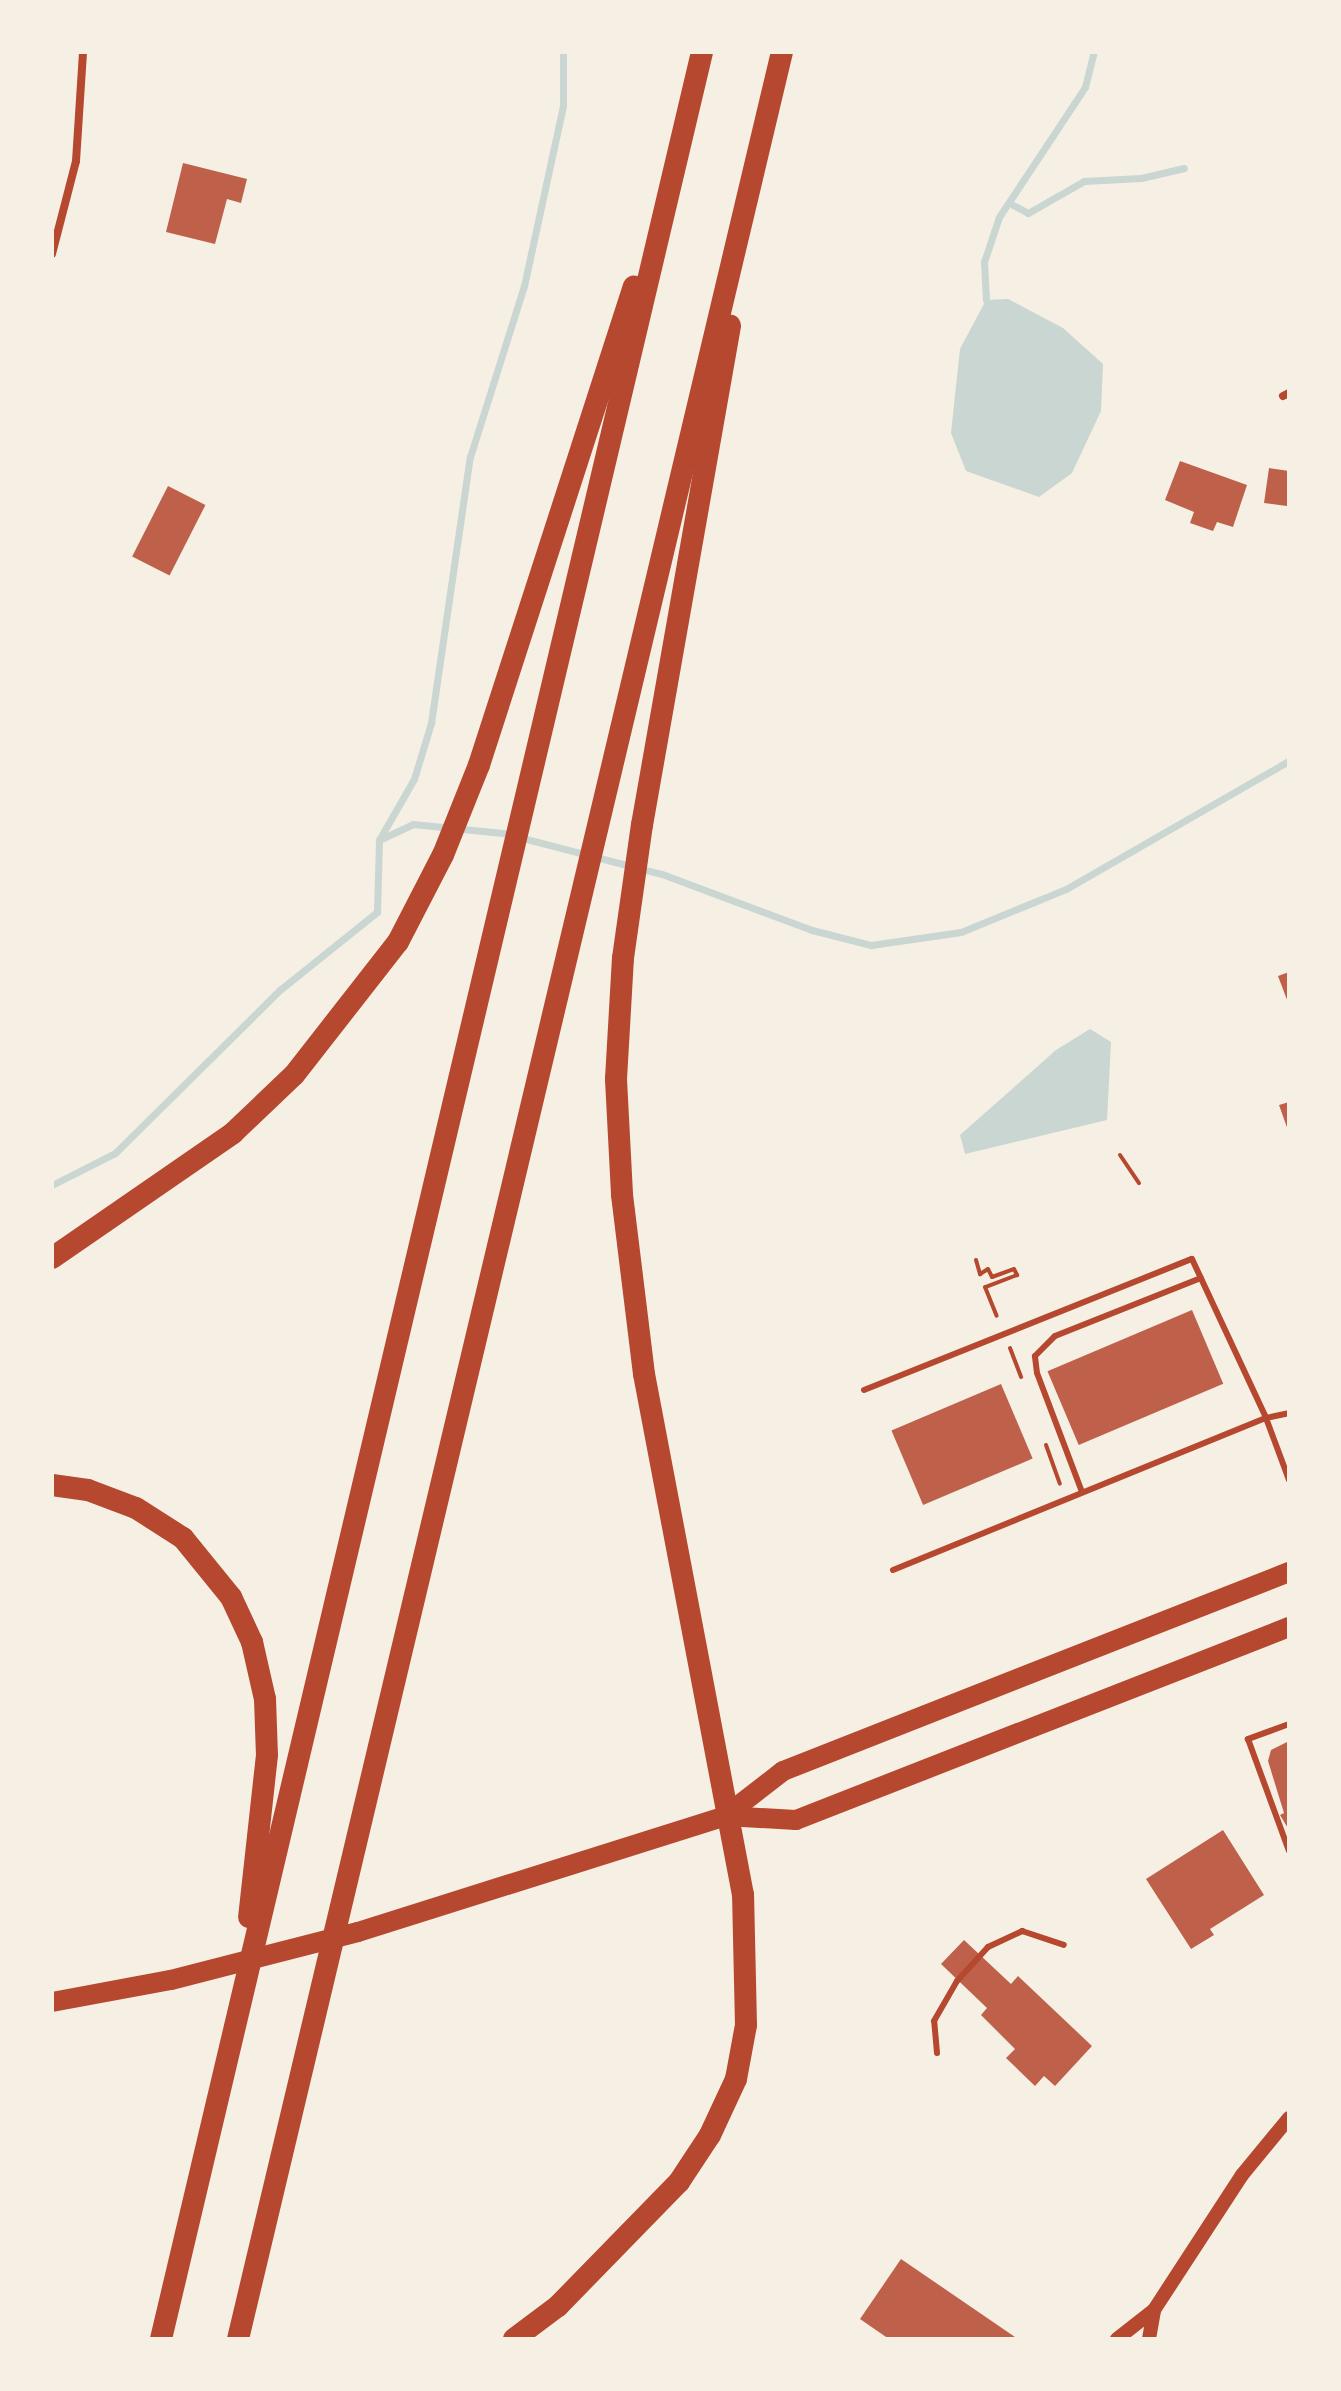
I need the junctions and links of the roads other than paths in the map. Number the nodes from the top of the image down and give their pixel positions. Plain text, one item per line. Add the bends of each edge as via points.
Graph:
1 (83, 52) edge
2 (702, 52) edge
3 (782, 52) edge
4 (683, 132) junction
5 (758, 151) junction
6 (52, 254) edge
7 (52, 1258) edge
8 (1201, 1278) junction
9 (864, 1390) dead end
10 (1289, 1413) edge
11 (1266, 1418) junction
12 (1289, 1480) edge
13 (52, 1485) edge
14 (1082, 1492) junction
15 (893, 1570) dead end
16 (1289, 1572) edge
17 (1289, 1627) edge
18 (1289, 1724) edge
19 (725, 1816) junction
20 (1289, 1851) edge
21 (1064, 1945) dead end
22 (52, 2002) edge
23 (240, 2007) junction
24 (937, 2053) dead end
25 (1289, 2118) edge
26 (1154, 2310) junction
27 (161, 2339) edge
28 (238, 2339) edge
29 (514, 2339) edge
30 (1117, 2339) edge
31 (1149, 2339) edge

1 - 6 street via 76,161
2 - 4 highway
3 - 5 highway
4 - 7 highway via 479,765 443,855 398,942 294,1075 233,1133
4 - 23 highway
5 - 19 highway via 698,532 642,825 623,958 616,1079 622,1194 644,1374
5 - 28 highway
8 - 9 lane via 1192,1259
8 - 11 lane
8 - 14 lane via 1055,1336 1035,1356
10 - 11 lane
11 - 12 lane
11 - 14 lane
13 - 23 highway via 88,1490 136,1508 183,1538 231,1597 252,1642 265,1699 267,1755
14 - 15 lane
16 - 19 main road via 783,1771
17 - 19 main road via 796,1820
18 - 20 lane via 1248,1739
19 - 22 main road via 358,1932 124,1990
19 - 29 highway via 743,1895 748,1967 746,2025 736,2079 710,2135 679,2182 558,2306
21 - 24 lane via 1022,1931 988,1947 957,1981 934,2021
23 - 27 highway
25 - 26 street via 1242,2175
26 - 30 street
26 - 31 street

